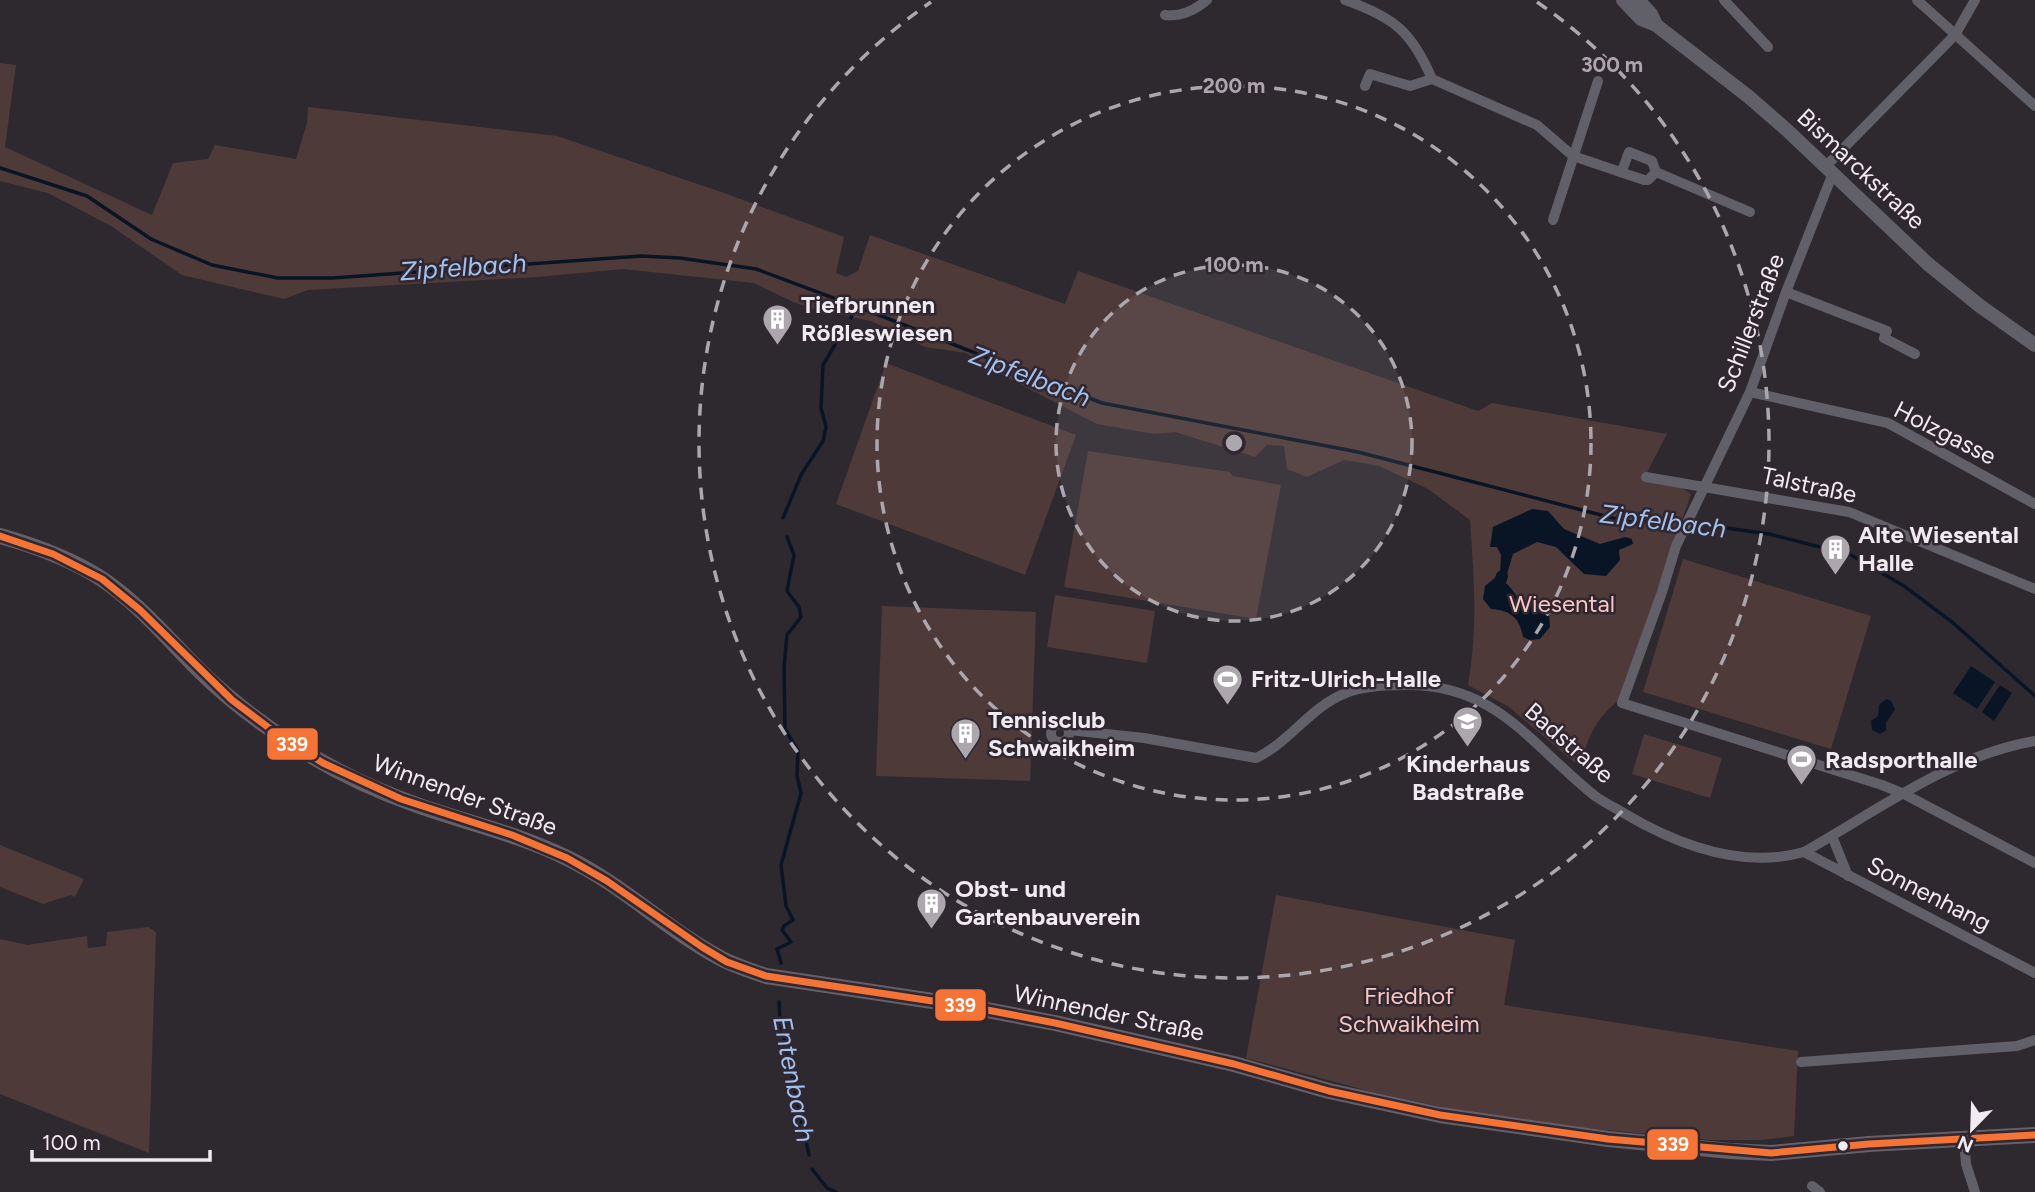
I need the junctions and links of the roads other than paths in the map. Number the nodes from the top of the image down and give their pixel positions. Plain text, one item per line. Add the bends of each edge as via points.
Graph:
1 (1207, 0) edge
2 (1345, 0) edge
3 (1623, 0) edge
4 (1638, 0) edge
5 (1724, 0) edge
6 (1917, 0) edge
7 (1975, 0) edge
8 (1165, 15) dead end
9 (1656, 25) junction
10 (1955, 35) junction
11 (1768, 47) dead end
12 (1432, 79) junction
13 (1598, 81) dead end
14 (1365, 86) dead end
15 (2035, 106) edge
16 (1573, 156) junction
17 (1829, 169) junction
18 (1622, 172) junction
19 (1656, 172) junction
20 (1750, 212) dead end
21 (1553, 220) dead end
22 (1786, 292) junction
23 (2035, 345) edge
24 (1915, 354) dead end
25 (1750, 392) junction
26 (1646, 477) dead end
27 (1704, 486) junction
28 (2035, 504) edge
29 (0, 536) edge
30 (2035, 589) edge
31 (1069, 730) dead end
32 (2035, 741) edge
33 (1904, 794) junction
34 (1832, 836) junction
35 (1804, 852) junction
36 (2035, 863) edge
37 (1847, 876) junction
38 (2035, 973) edge
39 (2035, 1040) edge
40 (1801, 1062) dead end
41 (2035, 1136) edge
42 (1964, 1138) junction
43 (1975, 1192) edge

1 - 8 street via 1176,17
2 - 12 street via 1373,9 1406,32
3 - 9 street, Bismarckstraße via 1642,19
4 - 9 street, Bismarckstraße
5 - 11 street
6 - 10 street
7 - 10 street, Schillerstraße
9 - 17 street, Bismarckstraße via 1749,97
10 - 15 street
10 - 17 street, Schillerstraße
12 - 14 street via 1410,86 1370,74
12 - 16 street via 1537,125
13 - 16 street
16 - 18 street
16 - 21 street
17 - 22 street, Schillerstraße
17 - 23 street, Bismarckstraße via 1928,264
18 - 19 street via 1648,180
18 - 19 street via 1629,152 1652,161
19 - 20 street
22 - 24 street via 1886,331 1884,338
22 - 25 street, Schillerstraße
25 - 27 street, Schillerstraße
25 - 28 street, Holzgasse via 1888,423
26 - 27 street, Talstraße
27 - 30 street, Talstraße via 1849,512
27 - 33 street, Schillerstraße via 1676,546 1622,703
29 - 42 main road, Winnender Straße via 51,552 102,579 142,611 232,699 324,763 415,805 515,836 570,859 703,948 766,976 1045,1021 1329,1091 1488,1123 1771,1153
31 - 35 street, Badstraße via 1256,758 1346,693 1424,684 1486,703 1596,796 1678,841 1711,852 1757,857 1783,858
32 - 33 street, Badstraße via 1989,753
33 - 34 street, Badstraße
33 - 36 street
34 - 35 street, Badstraße
34 - 37 street
35 - 37 street, Sonnenhang
37 - 38 street, Sonnenhang
39 - 40 street via 2017,1046
41 - 42 main road, Winnender Straße
42 - 43 street

